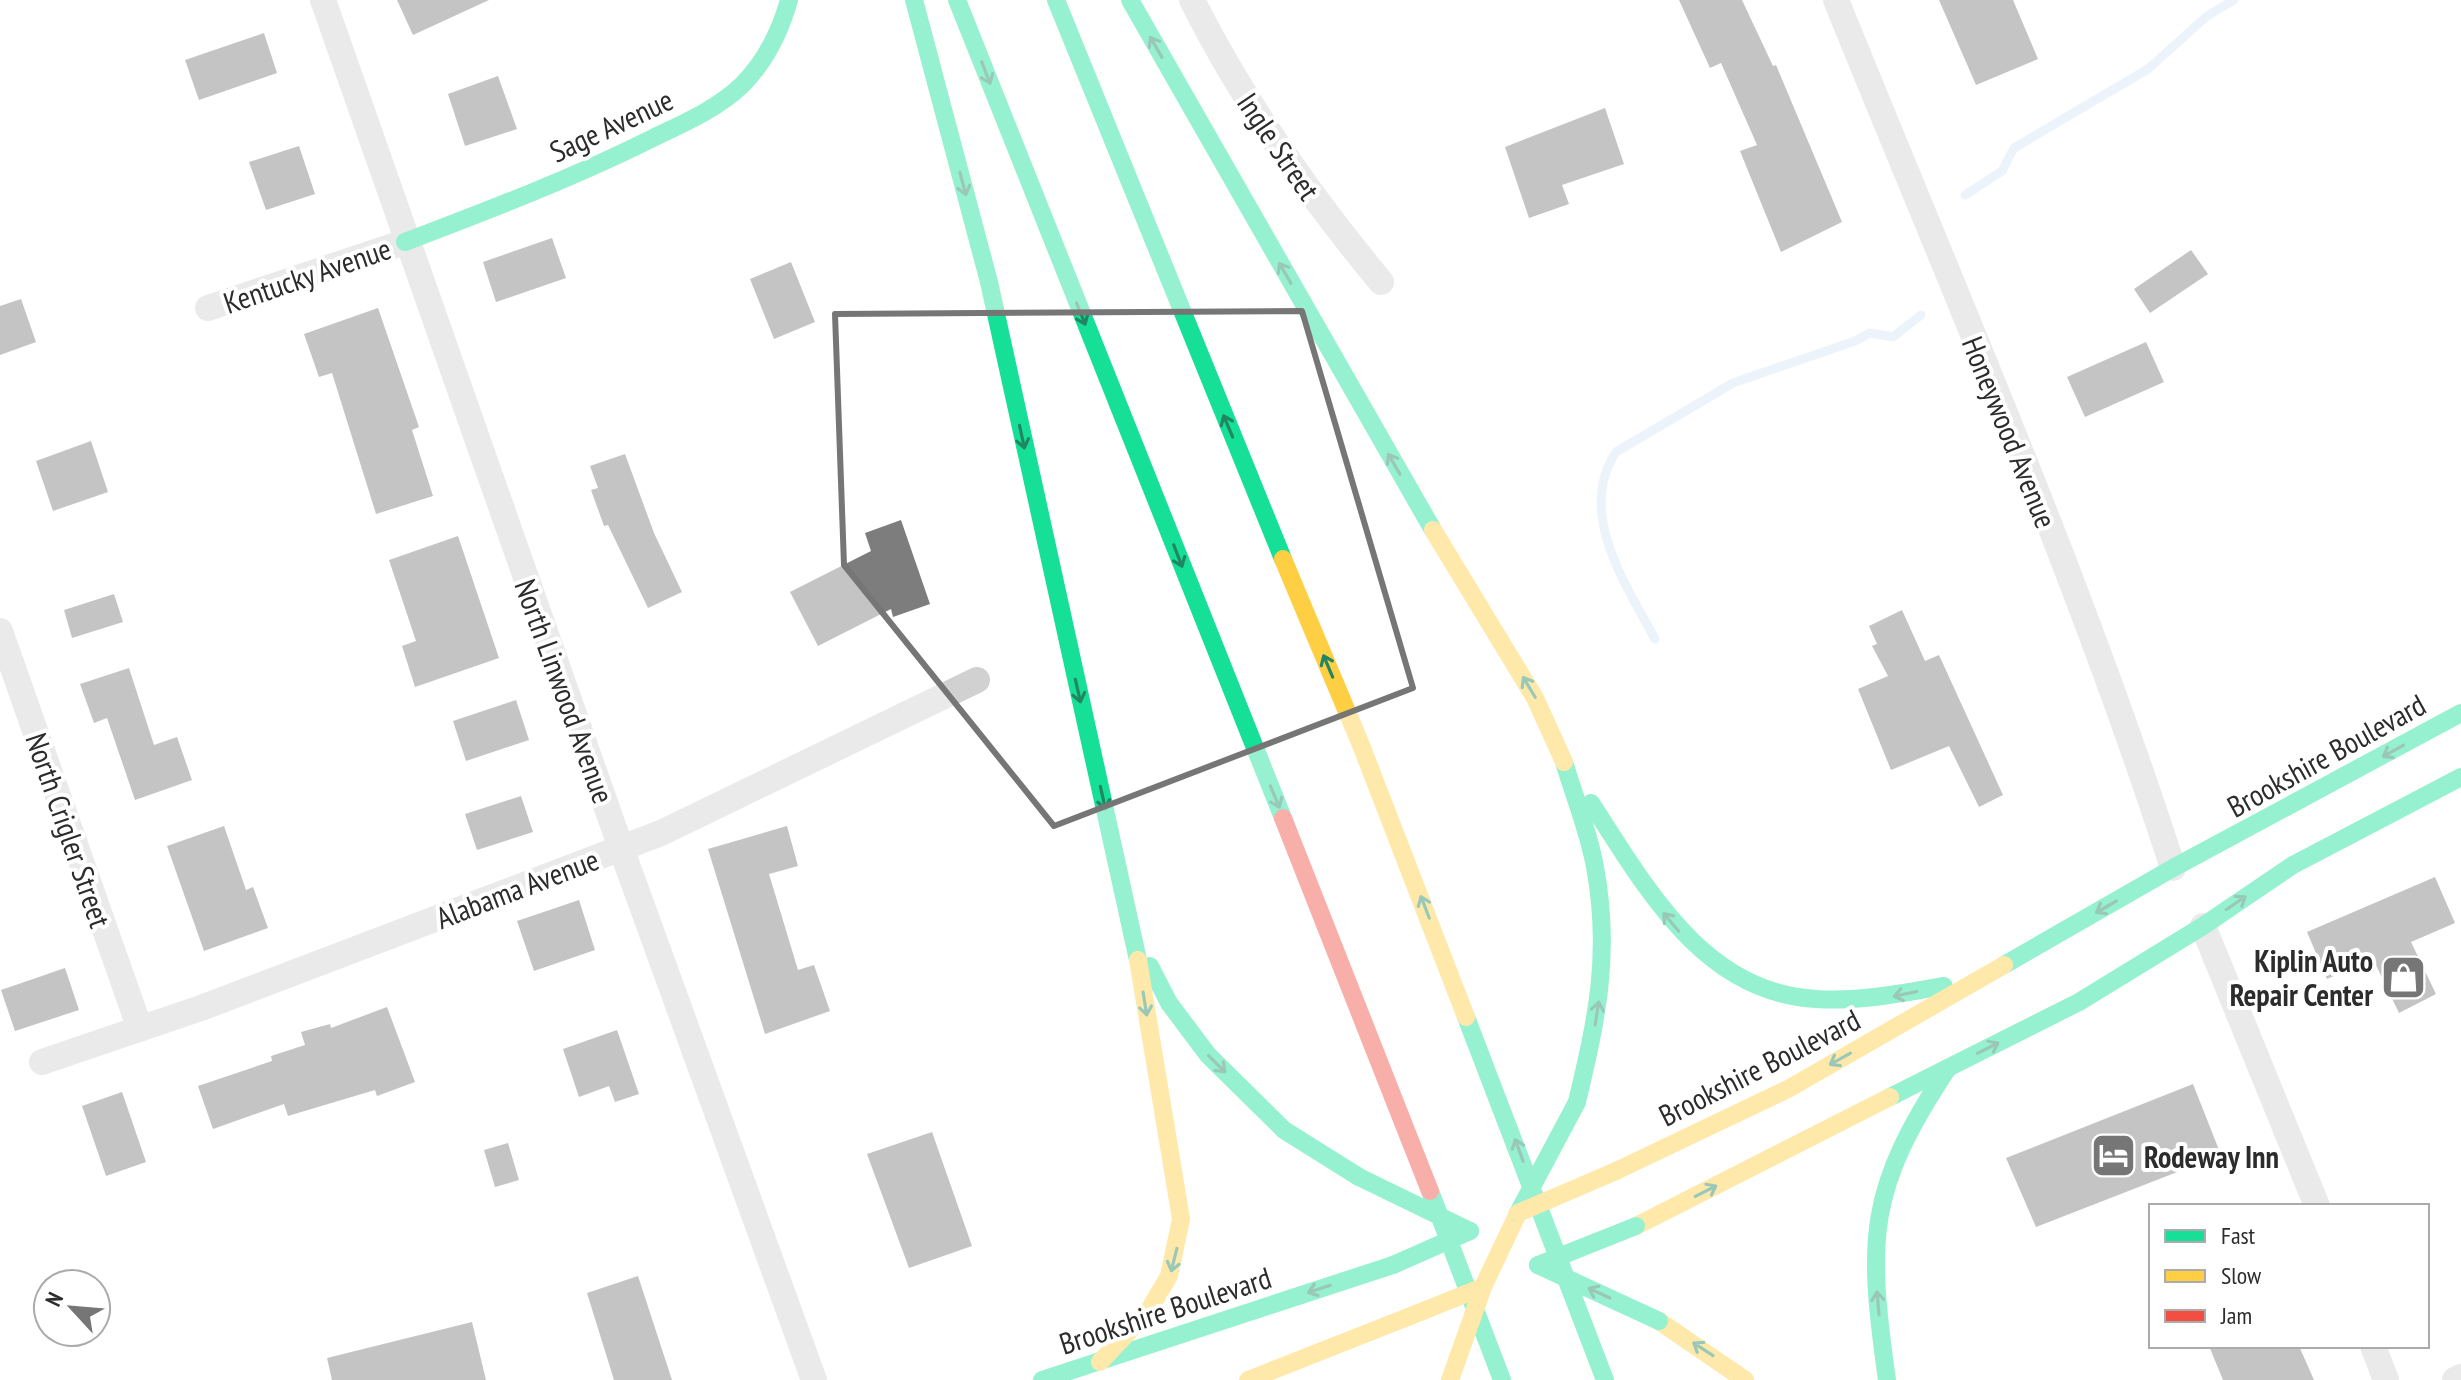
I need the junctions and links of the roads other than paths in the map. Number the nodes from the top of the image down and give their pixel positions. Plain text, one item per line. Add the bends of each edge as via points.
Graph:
1 (323, 0) edge
2 (789, 0) edge
3 (914, 0) edge
4 (957, 0) edge
5 (1056, 0) edge
6 (1130, 0) edge
7 (1192, 0) edge
8 (1836, 0) edge
9 (405, 242) junction
10 (1381, 282) dead end
11 (208, 308) dead end
12 (0, 631) edge
13 (977, 680) dead end
14 (2461, 713) edge
15 (1562, 757) junction
16 (2461, 777) edge
17 (621, 848) junction
18 (2173, 868) junction
19 (2203, 926) junction
20 (1133, 927) junction
21 (1981, 978) junction
22 (140, 1029) junction
23 (42, 1062) dead end
24 (1948, 1068) junction
25 (2316, 1204) edge
26 (1518, 1213) junction
27 (1470, 1231) junction
28 (1519, 1262) junction
29 (1483, 1287) junction
30 (2374, 1348) edge
31 (1100, 1362) junction
32 (2461, 1377) edge
33 (814, 1380) edge
34 (1042, 1380) edge
35 (1248, 1380) edge
36 (1450, 1380) edge
37 (1502, 1380) edge
38 (1605, 1380) edge
39 (1745, 1380) edge
40 (1887, 1380) edge
41 (2386, 1380) edge
42 (2455, 1380) edge

1 - 9 street, North Linwood Avenue
2 - 9 main road, Sage Avenue via 767,55 712,109 614,158
3 -> 20 main road via 989,282
4 -> 37 main road via 1341,958
38 -> 5 main road via 1361,745
15 -> 6 main road via 1535,698 1397,470
7 - 10 street, Ingle Street via 1270,136
8 - 18 street, Honeywood Avenue via 2136,752
9 - 11 street, Kentucky Avenue
9 - 17 street, North Linwood Avenue
12 - 22 street, North Crigler Street
13 - 17 street, Alabama Avenue
14 -> 18 main road, Brookshire Boulevard
21 -> 15 main road via 1888,998 1821,1001 1782,996 1736,980 1688,942 1658,907
26 -> 15 main road, bridge via 1577,1102 1599,1011 1604,937 1595,865
19 -> 16 main road via 2293,865
17 - 22 street, Alabama Avenue
17 - 33 street, North Linwood Avenue
18 -> 21 main road, Brookshire Boulevard
24 -> 19 main road via 2079,1002
19 - 25 street
20 -> 27 main road, bridge via 1169,1003 1208,1055 1284,1130 1359,1177
20 -> 31 main road via 1181,1219 1169,1276 1149,1310
21 -> 26 main road, Brookshire Boulevard, bridge via 1788,1089
22 - 23 street, Alabama Avenue
28 -> 24 main road, bridge via 1636,1226
40 -> 24 main road via 1874,1245 1878,1218 1897,1157 1919,1110
26 - 27 main road, Brookshire Boulevard
26 - 28 main road
27 - 28 main road
27 -> 31 main road, Brookshire Boulevard, bridge via 1393,1265
28 - 29 main road
28 - 29 main road
39 -> 28 main road, bridge via 1659,1321
29 - 35 main road, bridge
29 - 36 main road, bridge
30 - 41 street
31 - 34 main road, Brookshire Boulevard
32 - 42 street

